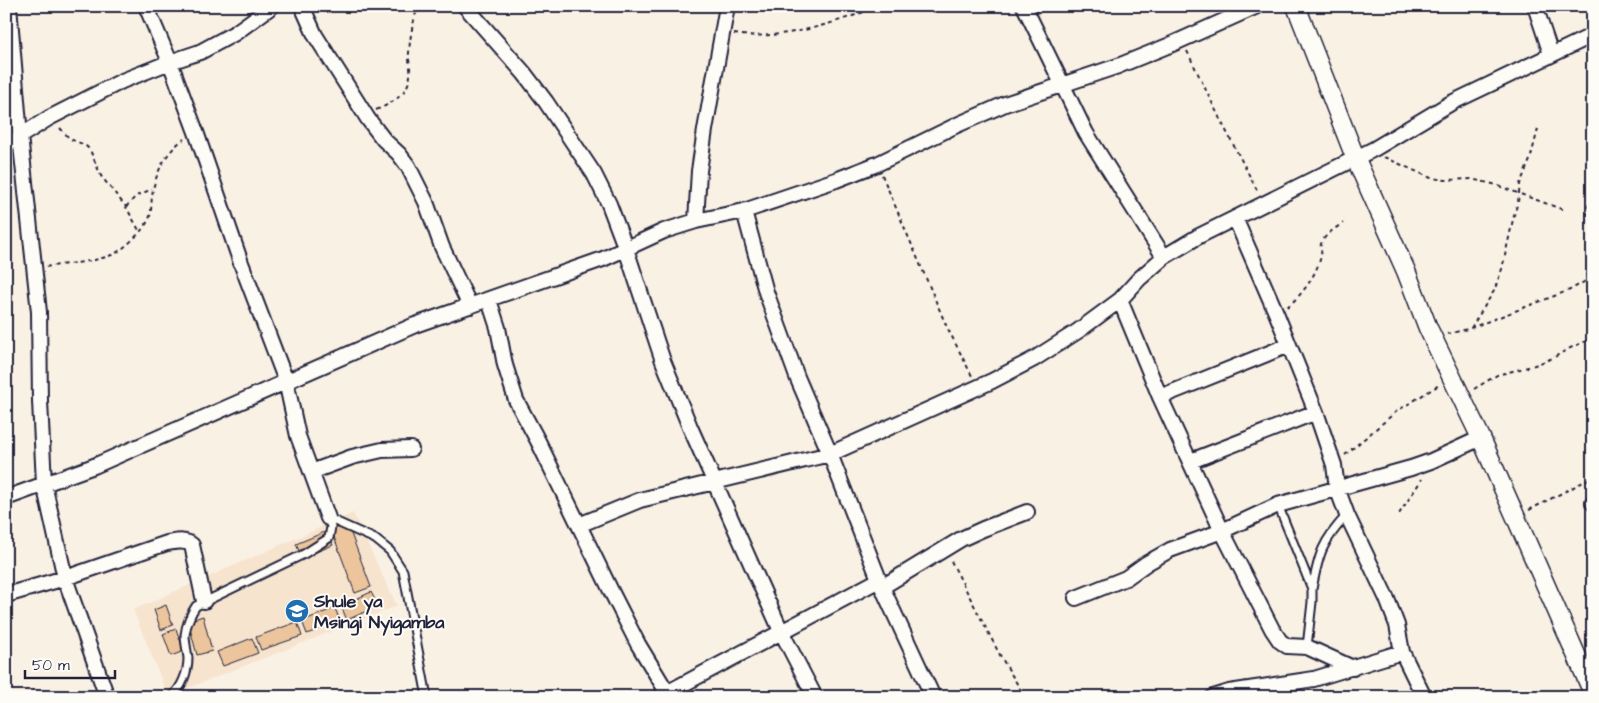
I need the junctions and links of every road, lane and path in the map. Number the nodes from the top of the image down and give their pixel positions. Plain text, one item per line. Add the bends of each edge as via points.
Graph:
1 (9, 6) edge
2 (146, 6) edge
3 (272, 6) edge
4 (302, 6) edge
5 (418, 6) edge
6 (465, 6) edge
7 (727, 6) edge
8 (880, 6) edge
9 (1024, 6) edge
10 (1257, 6) edge
11 (1296, 6) edge
12 (1535, 6) edge
13 (722, 32) junction
14 (1593, 35) edge
15 (1182, 40) junction
16 (1550, 54) junction
17 (170, 62) junction
18 (1063, 85) junction
19 (365, 115) junction
20 (49, 118) junction
21 (1538, 129) dead end
22 (196, 132) junction
23 (20, 136) junction
24 (6, 145) edge
25 (1361, 154) junction
26 (877, 164) junction
27 (153, 188) junction
28 (1593, 192) edge
29 (1520, 193) junction
30 (1264, 202) junction
31 (126, 207) junction
32 (1564, 210) dead end
33 (744, 211) junction
34 (1235, 218) junction
35 (696, 221) junction
36 (1343, 223) dead end
37 (1587, 224) dead end
38 (140, 232) junction
39 (626, 249) junction
40 (1164, 257) junction
41 (1593, 264) edge
42 (34, 269) junction
43 (489, 300) junction
44 (1120, 300) junction
45 (470, 306) junction
46 (1277, 315) junction
47 (1471, 328) junction
48 (1433, 337) junction
49 (1593, 338) edge
50 (1289, 345) junction
51 (1452, 377) junction
52 (286, 381) junction
53 (978, 387) junction
54 (1460, 395) junction
55 (1160, 397) junction
56 (1316, 412) junction
57 (1481, 438) junction
58 (411, 449) dead end
59 (830, 454) junction
60 (1191, 461) junction
61 (1432, 461) junction
62 (1334, 465) junction
63 (311, 472) junction
64 (1593, 477) edge
65 (713, 481) junction
66 (44, 484) junction
67 (1337, 488) junction
68 (6, 498) edge
69 (1278, 505) junction
70 (1027, 512) dead end
71 (1399, 514) dead end
72 (1347, 515) junction
73 (1516, 517) junction
74 (328, 518) junction
75 (579, 524) junction
76 (1222, 530) junction
77 (945, 550) junction
78 (65, 578) junction
79 (880, 583) junction
80 (1312, 589) junction
81 (6, 595) edge
82 (1076, 598) dead end
83 (204, 601) junction
84 (781, 631) junction
85 (1307, 647) junction
86 (1402, 652) junction
87 (1353, 668) junction
88 (1589, 674) edge
89 (1361, 693) dead end
90 (1593, 693) edge
91 (666, 696) edge
92 (107, 697) edge
93 (171, 697) edge
94 (427, 697) edge
95 (815, 697) edge
96 (933, 697) edge
97 (1025, 697) edge
98 (1213, 697) edge
99 (1370, 697) edge
100 (1424, 697) edge

1 - 23 street
2 - 17 street
3 - 17 street via 235,33 200,52
4 - 19 street via 315,35
5 - 19 path via 409,39 409,85 391,104
6 - 39 street via 524,73 594,174
7 - 13 street
8 - 13 path via 795,33 747,36
9 - 18 street
10 - 15 street
11 - 25 street
12 - 16 street
13 - 35 street via 700,162
14 - 16 street
15 - 18 street
15 - 30 path
16 - 25 street via 1451,103
17 - 20 street via 122,81
17 - 22 street
18 - 26 street via 1005,104
18 - 40 street via 1086,132
19 - 45 street via 408,166
20 - 23 street
20 - 31 path via 70,139 90,150 101,176
21 - 29 path
22 - 27 path via 172,148 164,159
22 - 52 street
23 - 24 street
23 - 42 street
25 - 29 path via 1431,178 1471,179
25 - 30 street
25 - 48 street
26 - 33 street
26 - 53 path via 946,325
27 - 31 path via 136,196
27 - 38 path via 150,217
28 - 37 path via 1586,208
29 - 32 path
29 - 47 path via 1502,269 1494,291
30 - 34 street
31 - 38 path
33 - 35 street
33 - 59 street via 766,292
34 - 40 street
34 - 46 street
35 - 39 street via 664,231
36 - 46 path via 1321,244 1317,269 1300,296
38 - 42 path via 114,254
39 - 43 street
39 - 65 street via 663,361
40 - 44 street
41 - 47 path via 1584,282 1570,290
42 - 66 street via 39,312
43 - 45 street
43 - 75 street via 516,400
44 - 53 street via 1034,359
44 - 55 street
45 - 52 street via 415,325
46 - 50 street
47 - 48 path
48 - 51 street
49 - 54 path via 1553,358 1497,375
50 - 55 street
50 - 56 street
51 - 54 street
51 - 62 path via 1396,411
52 - 63 street via 298,436
52 - 66 street via 94,466
53 - 59 street
54 - 57 street
55 - 60 street
56 - 60 street
56 - 62 street
57 - 61 street
57 - 73 street
58 - 63 street via 382,450
59 - 65 street
59 - 79 street
60 - 76 street
61 - 67 street
61 - 71 path
62 - 67 street
63 - 74 street
64 - 73 path
65 - 75 street via 640,500
65 - 84 street
66 - 68 street
66 - 78 street
67 - 69 street
67 - 72 street
69 - 76 street
69 - 80 lane
70 - 77 street via 961,539
72 - 80 lane via 1323,546
72 - 86 street via 1387,599 1397,625
73 - 88 street
74 - 83 lane via 331,527 329,538 304,554
74 - 94 lane via 375,539 390,551 403,571
75 - 91 street
76 - 82 street via 1170,550 1126,578
76 - 85 street via 1280,641 1288,646
77 - 79 street
77 - 97 path
78 - 81 street
78 - 83 street via 167,543 189,542
78 - 92 street
79 - 84 street
79 - 96 street
80 - 85 lane
83 - 93 lane via 192,611 185,635 186,674
84 - 91 street
84 - 95 street
85 - 87 street
86 - 87 street
86 - 100 street
87 - 98 street via 1314,679
88 - 90 street
89 - 99 path

